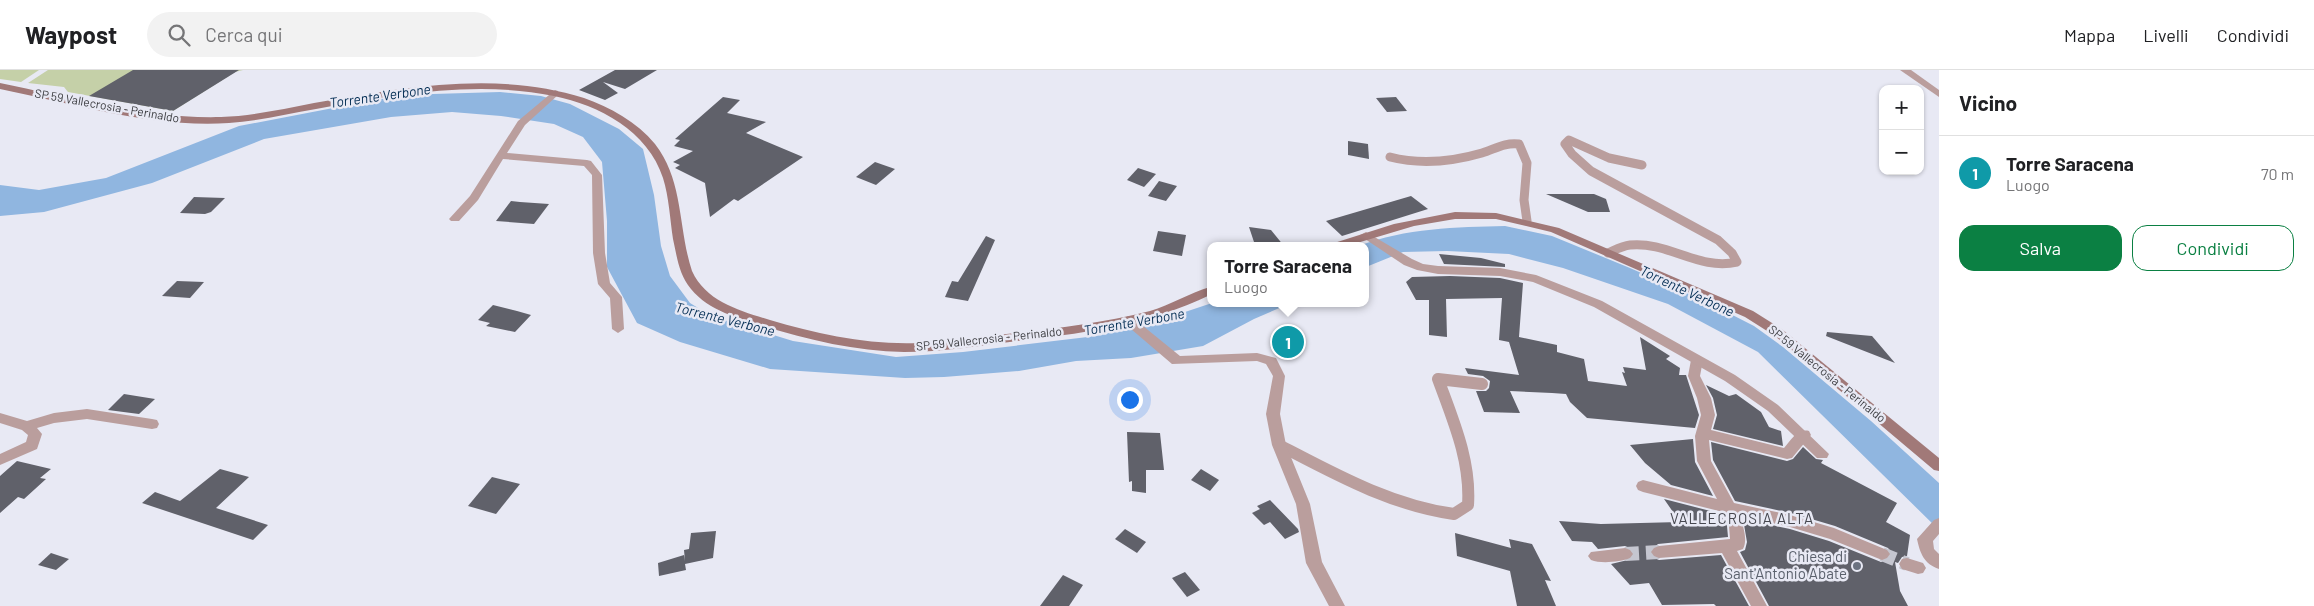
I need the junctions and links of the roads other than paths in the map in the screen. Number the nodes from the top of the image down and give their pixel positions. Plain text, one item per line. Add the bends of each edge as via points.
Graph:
1 (1905, 70) edge
2 (0, 86) edge
3 (1939, 94) edge
4 (553, 95) junction
5 (500, 156) junction
6 (1390, 157) dead end
7 (1642, 165) dead end
8 (455, 219) dead end
9 (1527, 221) junction
10 (1369, 238) junction
11 (1352, 242) edge
12 (1608, 253) junction
13 (1207, 292) edge
14 (1132, 323) junction
15 (618, 329) dead end
16 (1697, 360) junction
17 (1482, 384) dead end
18 (0, 418) edge
19 (152, 424) dead end
20 (27, 426) junction
21 (1704, 433) junction
22 (1804, 435) junction
23 (1279, 445) junction
24 (1822, 454) dead end
25 (0, 460) edge
26 (1939, 466) edge
27 (1643, 486) dead end
28 (1729, 508) junction
29 (1939, 524) edge
30 (1726, 546) junction
31 (1659, 552) tunnel mouth
32 (1625, 554) tunnel mouth
33 (1882, 554) tunnel mouth
34 (1596, 556) dead end
35 (1939, 563) edge
36 (1337, 606) edge
37 (1759, 606) edge

1 - 3 street
2 - 4 main road, SP 59 Vallecrosia - Perinaldo via 157,117 203,120 246,118 385,94 448,88 498,86
4 - 5 street via 521,123
4 - 14 main road, SP 59 Vallecrosia - Perinaldo via 611,114 636,129 651,143 667,176 686,271 697,289 718,305 741,315 799,333 888,347 929,347
5 - 8 street via 474,198
5 - 15 street via 587,162 597,175 599,252 604,284 616,297
6 - 9 lane via 1402,161 1451,160 1505,144 1518,144 1524,152 1528,171 1524,200
7 - 12 lane via 1609,158 1570,140 1565,144 1585,166 1718,240 1737,262 1727,266 1631,245
9 - 10 main road, SP 59 Vallecrosia - Perinaldo via 1494,216 1455,216 1423,221
9 - 12 main road, SP 59 Vallecrosia - Perinaldo
10 - 11 main road, SP 59 Vallecrosia - Perinaldo
10 - 16 street via 1408,262 1438,270 1500,272 1536,279 1598,304
12 - 26 main road, SP 59 Vallecrosia - Perinaldo via 1749,314 1779,333
13 - 14 main road, SP 59 Vallecrosia - Perinaldo
14 - 23 street via 1177,361 1257,356 1271,361 1279,376 1273,414
16 - 21 street via 1694,376 1708,415
16 - 22 street via 1773,408
17 - 23 lane via 1438,379 1467,469 1468,505 1454,514 1417,506 1372,490
18 - 20 street
19 - 20 street via 87,414 54,418
20 - 25 street via 35,434 32,445
21 - 22 street via 1786,454
21 - 28 street via 1704,461
22 - 24 street
23 - 36 street via 1303,504 1314,562
27 - 28 street
28 - 30 street via 1736,526 1738,545
28 - 33 street via 1834,534
29 - 35 street via 1925,538 1927,552
30 - 31 street
30 - 37 street
32 - 34 street

